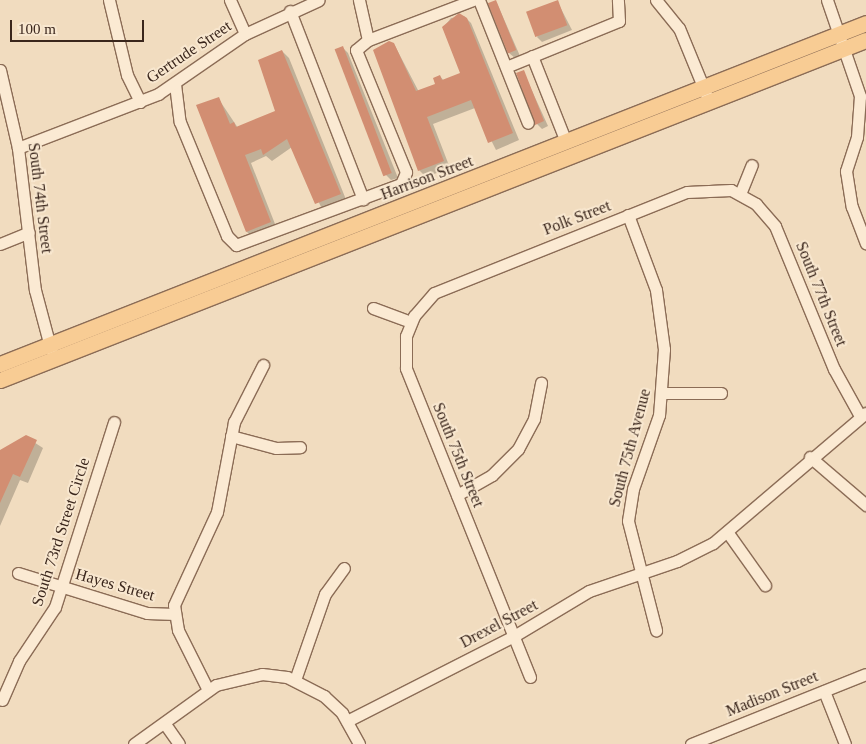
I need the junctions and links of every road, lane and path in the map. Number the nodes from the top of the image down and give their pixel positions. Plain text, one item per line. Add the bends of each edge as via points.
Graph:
1 (109, 0) edge
2 (230, 0) edge
3 (319, 0) edge
4 (359, 0) edge
5 (473, 0) edge
6 (479, 0) edge
7 (618, 0) edge
8 (656, 0) edge
9 (827, 0) edge
10 (290, 11) junction
11 (866, 23) edge
12 (246, 34) junction
13 (368, 40) junction
14 (843, 40) junction
15 (866, 40) edge
16 (532, 56) junction
17 (506, 67) junction
18 (0, 70) edge
19 (175, 84) junction
20 (706, 95) junction
21 (140, 102) junction
22 (528, 123) dead end
23 (566, 142) junction
24 (18, 148) junction
25 (752, 165) dead end
26 (740, 194) junction
27 (363, 199) junction
28 (628, 215) junction
29 (29, 232) junction
30 (866, 243) edge
31 (0, 244) edge
32 (373, 308) dead end
33 (411, 322) junction
34 (51, 352) junction
35 (0, 364) edge
36 (263, 365) dead end
37 (0, 380) edge
38 (541, 383) dead end
39 (721, 392) dead end
40 (662, 393) junction
41 (863, 414) edge
42 (114, 422) dead end
43 (231, 436) junction
44 (300, 447) dead end
45 (810, 457) junction
46 (457, 495) junction
47 (866, 505) edge
48 (728, 533) junction
49 (344, 568) dead end
50 (18, 572) dead end
51 (639, 574) junction
52 (765, 586) dead end
53 (62, 587) junction
54 (175, 614) junction
55 (656, 630) dead end
56 (514, 636) junction
57 (866, 674) edge
58 (530, 677) dead end
59 (295, 680) junction
60 (208, 690) junction
61 (824, 691) junction
62 (2, 700) dead end
63 (347, 721) junction
64 (165, 724) junction
65 (710, 740) edge
66 (134, 744) edge
67 (178, 744) edge
68 (359, 744) edge
69 (691, 744) edge
70 (845, 744) edge

1 - 21 street via 127,75
2 - 12 street
3 - 10 street, Gertrude Street
4 - 13 street
5 - 13 street
6 - 17 street
7 - 16 street via 619,21
8 - 20 street via 679,28
9 - 14 street
10 - 12 street, Gertrude Street
10 - 27 street
11 - 14 main road, Harrison Street
12 - 19 street, Gertrude Street
13 - 27 street via 356,50 406,172 401,184
14 - 15 main road, Harrison Street
14 - 20 main road, Harrison Street
14 - 30 street via 860,96 857,137 846,171 852,207
16 - 17 street
16 - 23 street
17 - 22 street
18 - 24 street, South 74th Street
19 - 21 street, Gertrude Street
19 - 27 street via 180,122 227,236 236,245
20 - 23 main road, Harrison Street
20 - 34 main road, Harrison Street
21 - 24 street, Gertrude Street
23 - 34 main road, Harrison Street
24 - 29 street, South 74th Street
25 - 26 street
26 - 28 street, Polk Street via 700,189
26 - 41 street, South 77th Street via 756,204 775,226 834,369
28 - 33 street, Polk Street via 444,287 426,301
28 - 40 street, South 75th Avenue via 660,309
29 - 31 street
29 - 34 street, South 74th Street via 35,290
32 - 33 street
33 - 46 street, South 75th Street via 404,344 406,368
34 - 35 main road, Harrison Street
34 - 37 main road, Harrison Street
36 - 43 street via 243,399
38 - 46 street via 534,419 518,449 492,475
39 - 40 street
40 - 51 street, South 75th Avenue via 629,508 629,534
41 - 45 street, Drexel Street
42 - 53 street, South 73rd Street Circle
43 - 44 street via 276,448
43 - 54 street via 217,512 178,586
45 - 47 street
45 - 48 street, Drexel Street
46 - 56 street, South 75th Street
48 - 51 street, Drexel Street via 691,555
48 - 52 street
49 - 59 street via 325,594
50 - 53 street, Hayes Street
51 - 55 street, South 75th Avenue
51 - 56 street, Drexel Street via 589,591
53 - 54 street, Hayes Street via 147,614
53 - 62 street, South 73rd Street Circle via 50,618 19,661
54 - 60 street via 178,630
56 - 58 street, South 75th Street
56 - 63 street, Drexel Street
57 - 61 street, Madison Street
59 - 60 street via 251,675
59 - 63 street via 324,696
60 - 64 street
61 - 65 street, Madison Street
61 - 70 street
63 - 68 street
64 - 66 street
64 - 67 street
65 - 69 street, Madison Street

